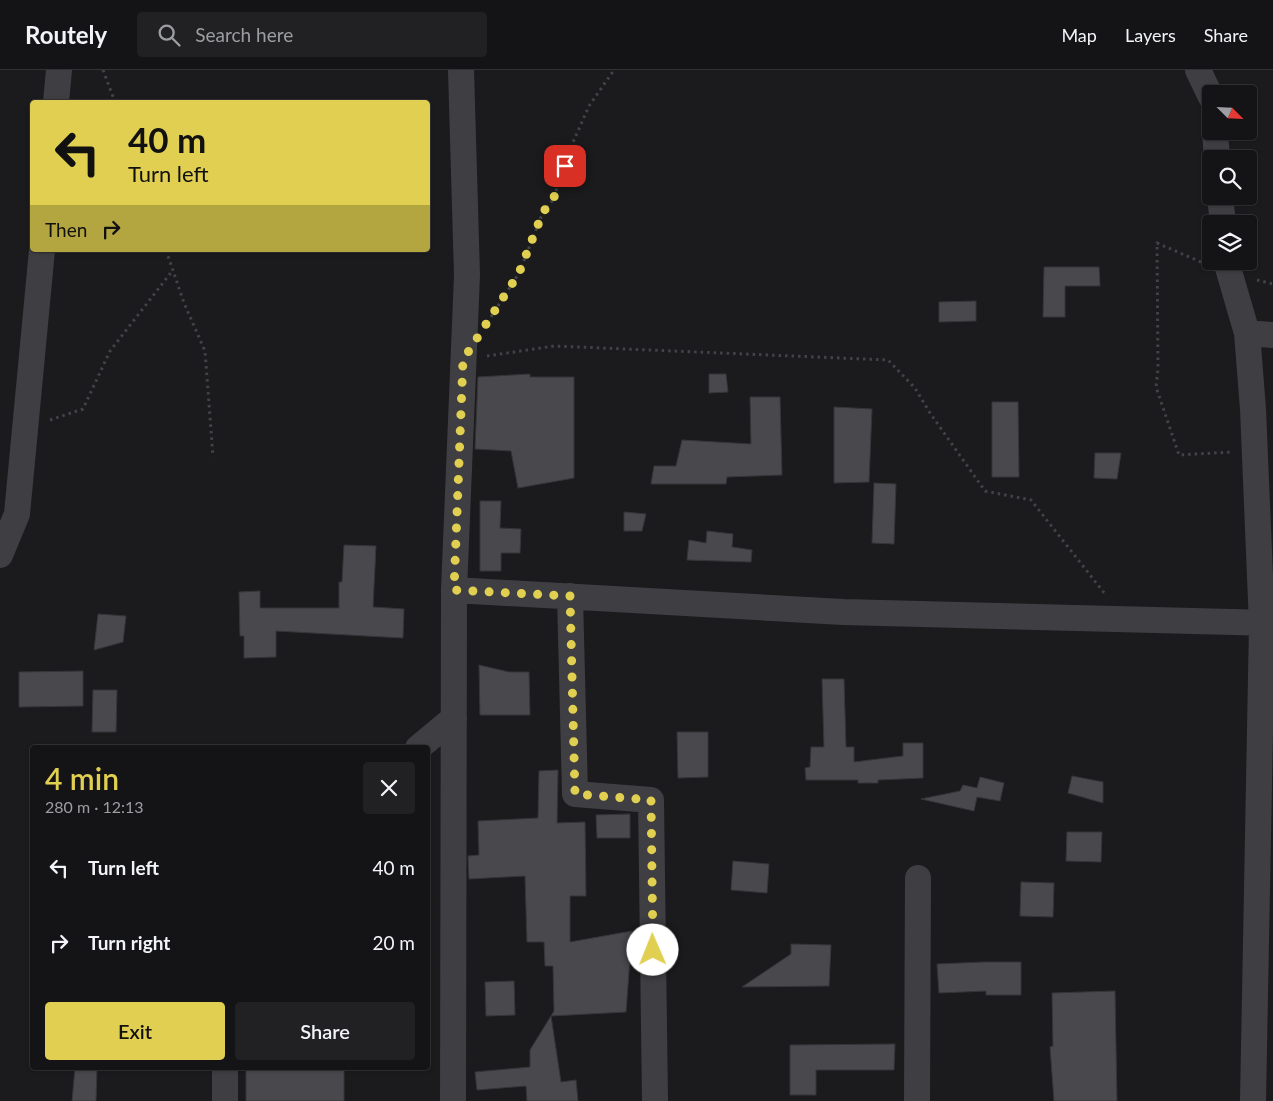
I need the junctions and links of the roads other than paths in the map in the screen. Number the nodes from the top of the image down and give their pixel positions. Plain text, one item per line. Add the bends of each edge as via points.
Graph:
1 (59, 70) edge
2 (461, 70) edge
3 (1198, 70) edge
4 (1205, 85) edge
5 (56, 100) edge
6 (42, 252) edge
7 (1228, 270) edge
8 (1247, 333) junction
9 (1273, 335) edge
10 (9, 519) edge
11 (0, 554) edge
12 (454, 590) junction
13 (570, 596) junction
14 (1267, 624) edge
15 (454, 718) junction
16 (422, 745) edge
17 (918, 878) dead end
18 (225, 1070) edge
19 (226, 1101) edge
20 (453, 1101) edge
21 (655, 1101) edge
22 (917, 1101) edge
23 (1254, 1101) edge

1 - 5 street
2 - 12 street via 467,276
3 - 4 street
6 - 10 street via 25,428
7 - 8 street
8 - 9 street
8 - 14 street
10 - 11 street
12 - 13 street
12 - 15 street
13 - 14 street via 843,612
13 - 21 street via 575,794 651,800
14 - 23 street
15 - 16 street
15 - 20 street
17 - 22 street
18 - 19 street

